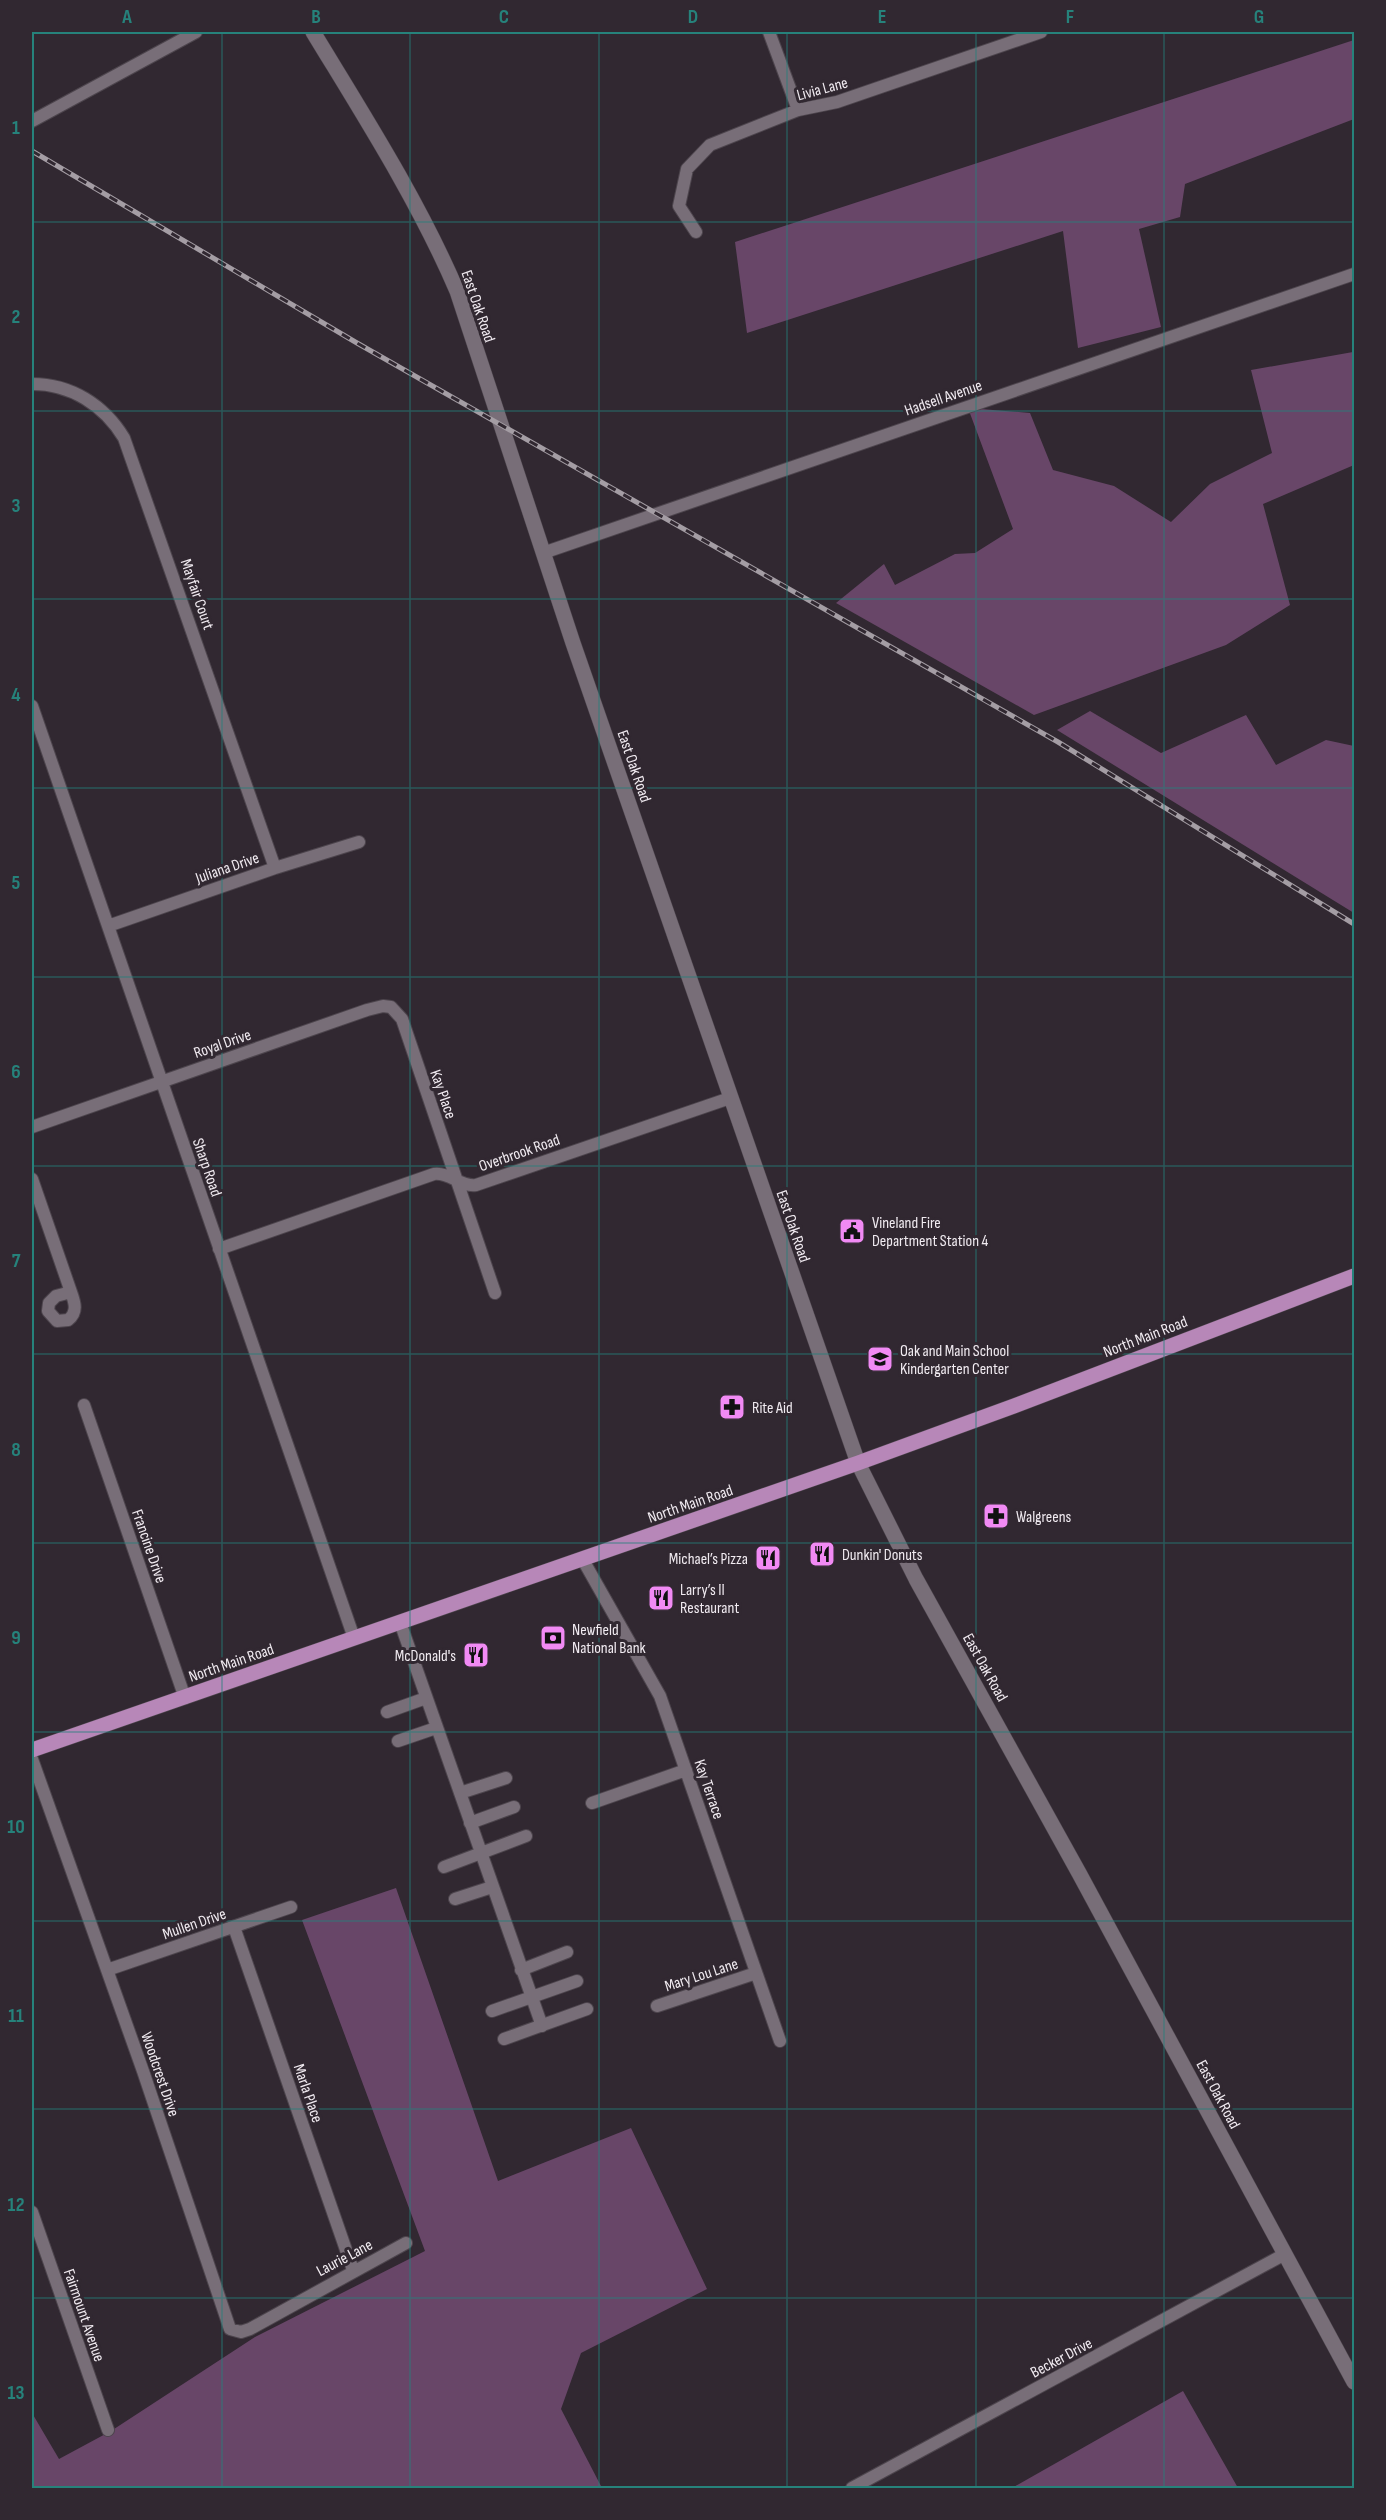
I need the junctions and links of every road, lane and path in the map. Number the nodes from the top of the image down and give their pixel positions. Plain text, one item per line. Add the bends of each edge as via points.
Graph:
1 (196, 32) edge
2 (313, 32) edge
3 (769, 32) edge
4 (1041, 32) edge
5 (798, 110) junction
6 (32, 121) edge
7 (696, 232) dead end
8 (1354, 274) edge
9 (32, 384) edge
10 (543, 554) junction
11 (32, 706) edge
12 (358, 842) dead end
13 (275, 868) junction
14 (108, 926) junction
15 (294, 1035) joint
16 (161, 1082) junction
17 (730, 1098) junction
18 (32, 1127) edge
19 (32, 1179) edge
20 (456, 1179) junction
21 (219, 1250) junction
22 (1354, 1276) edge
23 (71, 1292) dead end
24 (495, 1293) dead end
25 (84, 1405) dead end
26 (858, 1463) junction
27 (583, 1560) junction
28 (400, 1622) junction
29 (354, 1638) junction
30 (184, 1698) junction
31 (426, 1698) junction
32 (387, 1712) dead end
33 (436, 1728) junction
34 (398, 1741) dead end
35 (32, 1750) edge
36 (32, 1760) edge
37 (686, 1770) junction
38 (506, 1778) dead end
39 (460, 1793) junction
40 (592, 1803) dead end
41 (514, 1807) dead end
42 (470, 1823) junction
43 (526, 1836) dead end
44 (481, 1854) junction
45 (444, 1867) dead end
46 (492, 1887) junction
47 (455, 1899) dead end
48 (291, 1907) dead end
49 (234, 1927) junction
50 (567, 1952) dead end
51 (107, 1970) junction
52 (521, 1970) junction
53 (756, 1973) junction
54 (578, 1981) dead end
55 (531, 1997) junction
56 (657, 2006) dead end
57 (587, 2009) dead end
58 (492, 2011) dead end
59 (542, 2026) junction
60 (504, 2039) dead end
61 (780, 2041) dead end
62 (32, 2212) edge
63 (406, 2243) dead end
64 (1285, 2254) junction
65 (353, 2270) junction
66 (298, 2301) joint
67 (1354, 2382) edge
68 (108, 2430) dead end
69 (852, 2488) edge

1 - 6 street
2 - 10 street, East Oak Road via 435,240 457,291
3 - 5 street
4 - 5 street, Livia Lane via 837,102
5 - 7 street, Livia Lane via 710,146 687,169 679,206
8 - 10 street, Hadsell Avenue
9 - 13 street, Mayfair Court via 56,386 90,401 106,413 124,438
10 - 17 street, East Oak Road
11 - 14 street, Sharp Road
12 - 13 street, Juliana Drive
13 - 14 street, Juliana Drive
14 - 16 street, Sharp Road
15 - 16 street, Royal Drive
15 - 20 street, Kay Place via 383,1006 396,1011
16 - 18 street, Royal Drive
16 - 21 street, Sharp Road
17 - 20 street, Overbrook Road via 476,1185
17 - 26 street, East Oak Road
19 - 23 street
20 - 21 street, Overbrook Road via 434,1174
20 - 24 street, Kay Place
21 - 29 street, Sharp Road
22 - 26 main road, North Main Road
25 - 30 street, Francine Drive
26 - 27 main road, North Main Road
26 - 64 street, East Oak Road via 916,1579
27 - 28 main road, North Main Road
27 - 37 street, Kay Terrace via 660,1696
28 - 29 main road, North Main Road
28 - 31 street
29 - 30 main road, North Main Road
30 - 35 main road, North Main Road
31 - 32 street
31 - 33 street
33 - 34 street
33 - 39 street
36 - 51 street, Woodcrest Drive
37 - 40 street
37 - 53 street, Kay Terrace
38 - 39 street
39 - 42 street
41 - 42 street
42 - 44 street
43 - 44 street
44 - 45 street
44 - 46 street
46 - 47 street
46 - 52 street
48 - 49 street, Mullen Drive
49 - 51 street, Mullen Drive
49 - 65 street, Marla Place
50 - 52 street
51 - 66 street, Woodcrest Drive via 230,2329 250,2329
52 - 55 street
53 - 56 street, Mary Lou Lane
53 - 61 street, Kay Terrace
54 - 55 street
55 - 58 street
55 - 59 street
57 - 59 street
59 - 60 street
62 - 68 street, Fairmount Avenue
63 - 65 street, Laurie Lane
64 - 67 street, East Oak Road
64 - 69 street, Becker Drive
65 - 66 street, Laurie Lane

